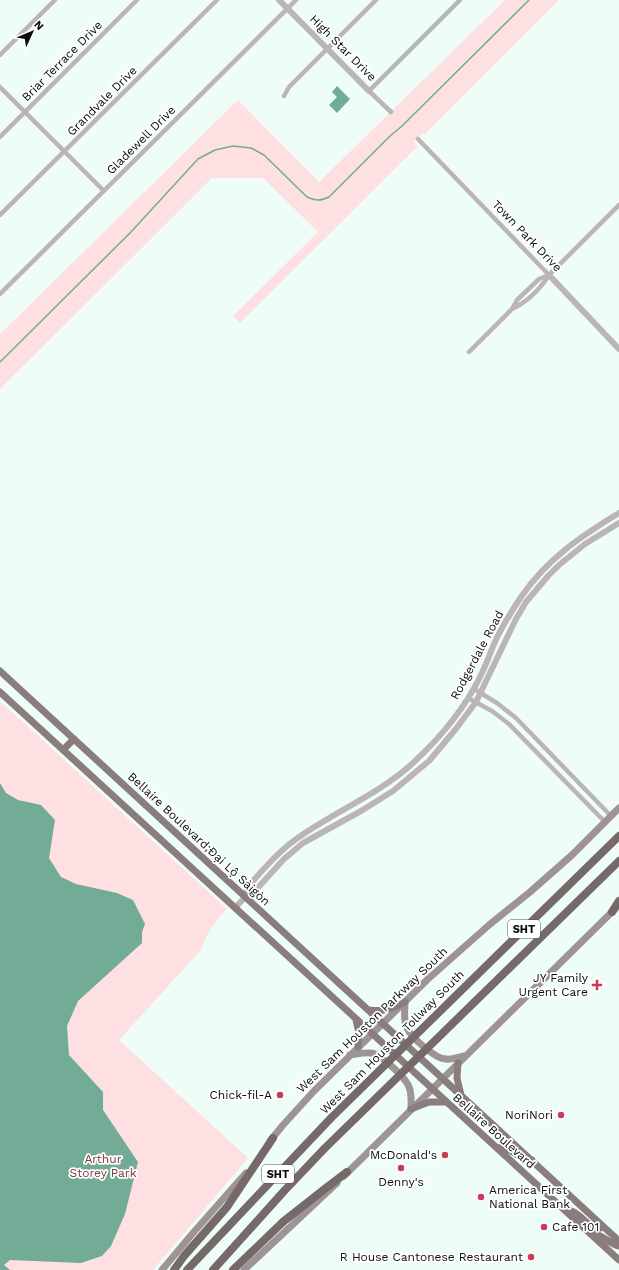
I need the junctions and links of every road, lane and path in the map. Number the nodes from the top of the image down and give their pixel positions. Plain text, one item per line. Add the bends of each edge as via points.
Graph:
1 (55, 0) edge
2 (138, 0) edge
3 (217, 0) edge
4 (279, 0) edge
5 (296, 0) edge
6 (376, 0) edge
7 (460, 0) edge
8 (288, 8) junction
9 (327, 48) junction
10 (0, 55) edge
11 (0, 86) edge
12 (369, 91) junction
13 (284, 96) dead end
14 (25, 112) junction
15 (391, 112) dead end
16 (0, 136) edge
17 (418, 139) dead end
18 (64, 152) junction
19 (104, 191) junction
20 (619, 205) edge
21 (0, 215) edge
22 (548, 275) junction
23 (0, 294) edge
24 (619, 349) edge
25 (469, 352) dead end
26 (619, 513) edge
27 (619, 523) edge
28 (554, 559) junction
29 (559, 565) junction
30 (532, 582) junction
31 (538, 587) junction
32 (0, 671) edge
33 (474, 689) junction
34 (0, 692) edge
35 (481, 693) junction
36 (468, 698) junction
37 (476, 702) junction
38 (74, 739) junction
39 (544, 747) junction
40 (64, 750) junction
41 (538, 754) junction
42 (388, 784) junction
43 (393, 791) junction
44 (619, 808) edge
45 (611, 816) junction
46 (605, 822) junction
47 (312, 828) junction
48 (316, 835) junction
49 (619, 836) edge
50 (619, 860) edge
51 (245, 897) junction
52 (619, 901) edge
53 (619, 905) edge
54 (235, 908) junction
55 (612, 912) junction
56 (405, 1002) junction
57 (369, 1010) junction
58 (355, 1018) junction
59 (384, 1023) junction
60 (372, 1034) junction
61 (358, 1047) junction
62 (350, 1055) junction
63 (464, 1056) junction
64 (458, 1063) junction
65 (442, 1078) junction
66 (432, 1088) junction
67 (462, 1095) junction
68 (446, 1102) junction
69 (411, 1109) junction
70 (273, 1138) junction
71 (497, 1148) junction
72 (532, 1160) junction
73 (347, 1172) junction
74 (564, 1209) junction
75 (603, 1227) junction
76 (592, 1235) junction
77 (619, 1241) edge
78 (619, 1246) edge
79 (619, 1260) edge
80 (162, 1270) edge
81 (174, 1270) edge
82 (187, 1270) edge
83 (212, 1270) edge
84 (233, 1270) edge
85 (244, 1270) edge

1 - 10 street
2 - 14 street, Briar Terrace Drive
3 - 18 street, Grandvale Drive
4 - 8 street, High Star Drive
5 - 8 street, Gladewell Drive
6 - 9 street
7 - 12 street
8 - 9 street, High Star Drive
8 - 19 street, Gladewell Drive
9 - 12 street, High Star Drive
9 - 13 street via 289,87
11 - 14 street
12 - 15 street, High Star Drive
14 - 16 street, Briar Terrace Drive
14 - 18 street
17 - 22 street, Town Park Drive
18 - 19 street
18 - 21 street, Grandvale Drive
19 - 23 street, Gladewell Drive
20 - 22 street
22 - 24 street, Town Park Drive
22 - 25 street via 533,284
26 - 28 street, Rodgerdale Road via 575,541
27 - 29 street, Rodgerdale Road via 585,544
28 - 29 street
28 - 30 street, Rodgerdale Road
29 - 31 street, Rodgerdale Road
30 - 31 street
30 - 33 street, Rodgerdale Road via 499,633
31 - 35 street, Rodgerdale Road via 516,619
32 - 38 main road, Bellaire Boulevard;Đại Lộ Sàigòn
33 - 35 street
33 - 36 street, Rodgerdale Road
34 - 40 main road
35 - 37 street, Rodgerdale Road
35 - 39 street via 510,713
36 - 37 street
36 - 42 street, Rodgerdale Road via 434,741
37 - 41 street via 504,720
37 - 43 street, Rodgerdale Road via 441,748
38 - 40 main road
38 - 51 main road, Bellaire Boulevard;Đại Lộ Sàigòn
39 - 41 street
39 - 45 street
40 - 54 main road
41 - 46 street
42 - 43 street
42 - 47 street, Rodgerdale Road
43 - 48 street, Rodgerdale Road
44 - 45 main road, West Sam Houston Parkway South
45 - 46 main road, West Sam Houston Parkway South
46 - 56 main road, West Sam Houston Parkway South via 572,855 478,934
47 - 48 street
47 - 51 street, Rodgerdale Road via 271,862 246,889
48 - 51 street, Rodgerdale Road via 294,850 254,892
49 - 82 highway, West Sam Houston Tollway South / SHT via 327,1122
50 - 83 highway, SHT via 302,1172
51 - 54 street, Rodgerdale Road
51 - 57 main road, Bellaire Boulevard;Đại Lộ Sàigòn
52 - 55 highway
53 - 55 main road
54 - 58 main road
55 - 63 main road
56 - 57 main road via 389,1010
56 - 59 main road, West Sam Houston Parkway South
56 - 63 main road via 406,1026 429,1051 445,1059
57 - 59 main road, Bellaire Boulevard;Đại Lộ Sàigòn
58 - 60 main road
58 - 61 main road via 359,1033
59 - 60 main road, West Sam Houston Parkway South
59 - 65 main road, Bellaire Boulevard
60 - 61 main road, West Sam Houston Parkway South
60 - 66 main road, Bellaire Boulevard
61 - 62 main road, West Sam Houston Parkway South
62 - 69 main road via 375,1054 384,1060 409,1085
62 - 70 main road, West Sam Houston Parkway South via 302,1103
63 - 64 main road
64 - 65 main road
64 - 67 main road via 457,1078
65 - 66 main road
65 - 67 main road, Bellaire Boulevard
66 - 68 main road, Bellaire Boulevard
66 - 69 main road
67 - 72 main road, Bellaire Boulevard
68 - 69 main road via 429,1102
68 - 71 main road, Bellaire Boulevard
69 - 73 main road
70 - 80 main road, West Sam Houston Parkway South via 234,1188
70 - 81 highway via 227,1207
71 - 72 main road via 506,1147 516,1156
71 - 74 main road, Bellaire Boulevard
72 - 75 main road, Bellaire Boulevard
73 - 84 highway via 284,1221
73 - 85 main road
74 - 75 main road via 575,1213 589,1226
74 - 76 main road, Bellaire Boulevard
75 - 77 main road, Bellaire Boulevard
76 - 78 main road via 602,1236
76 - 79 main road, Bellaire Boulevard

